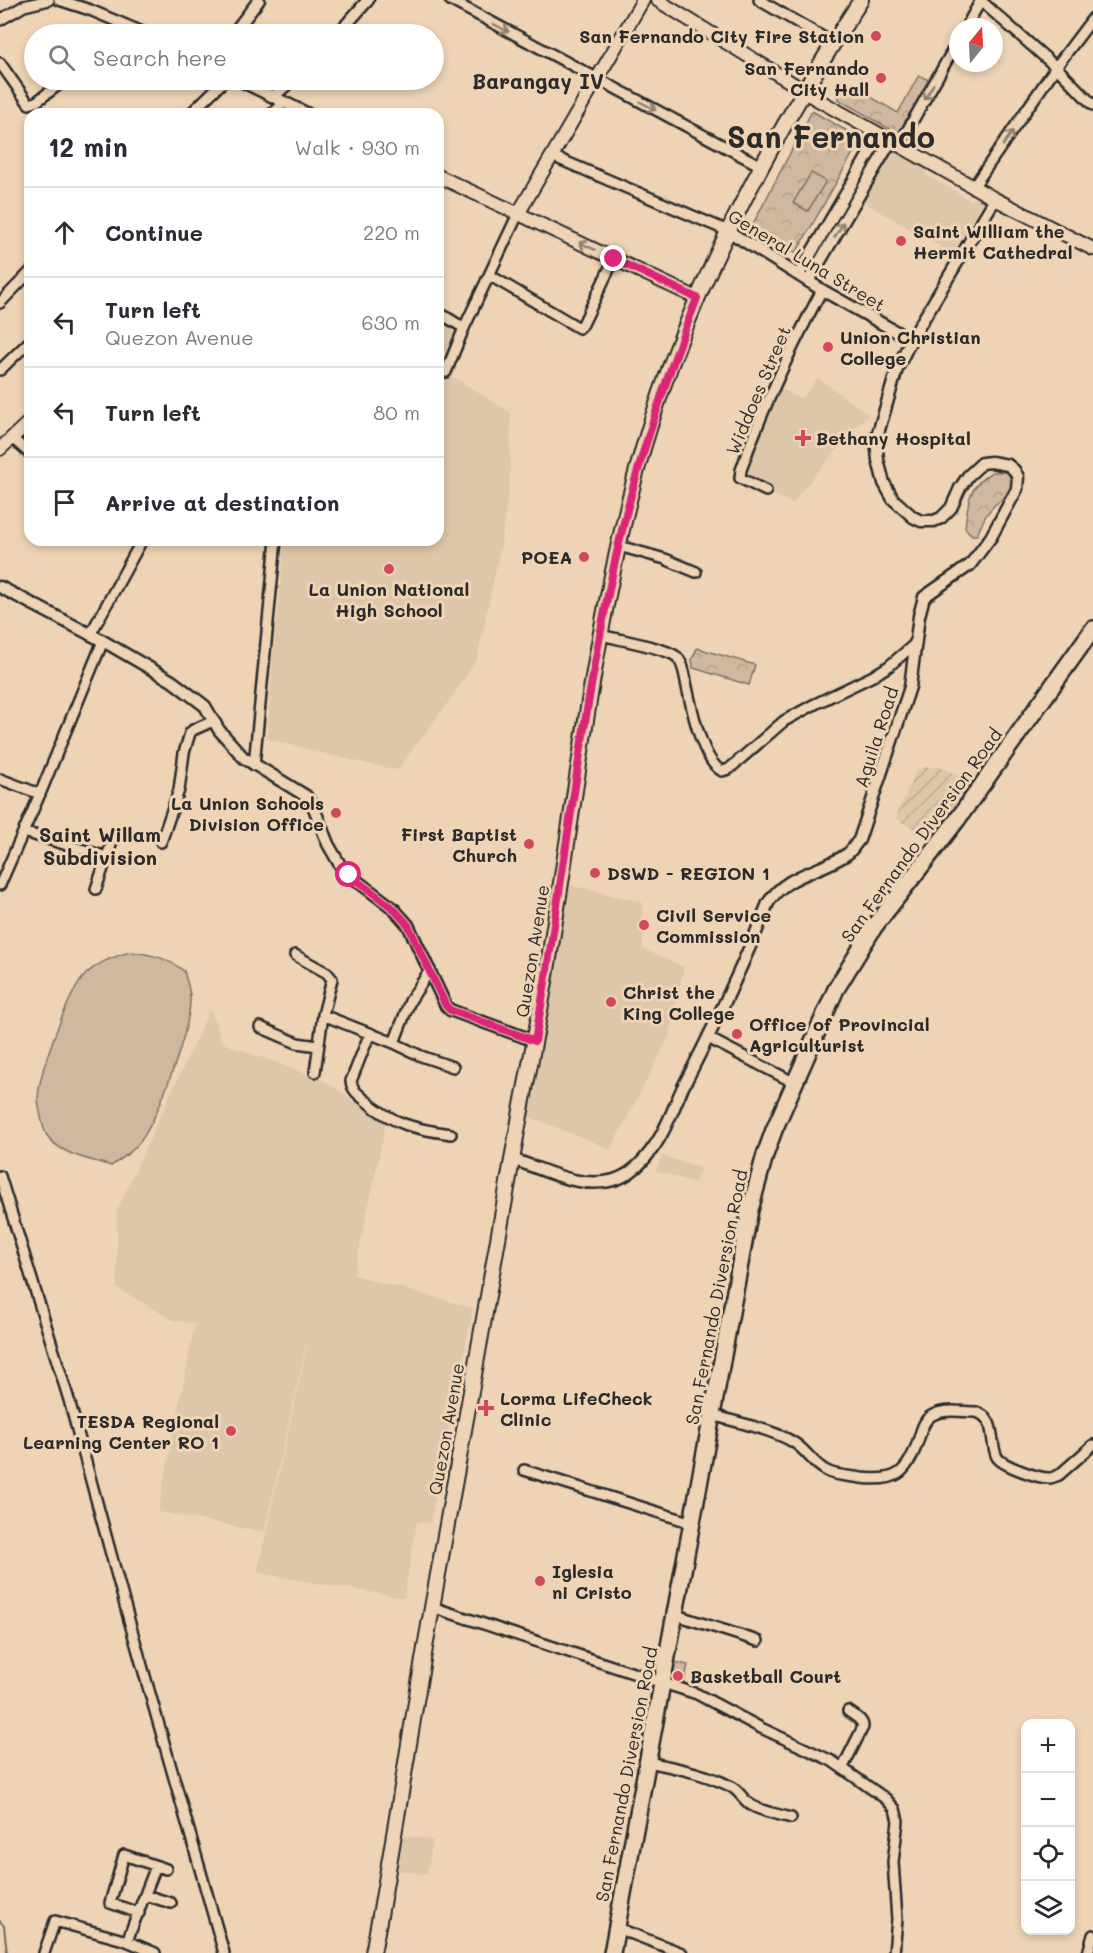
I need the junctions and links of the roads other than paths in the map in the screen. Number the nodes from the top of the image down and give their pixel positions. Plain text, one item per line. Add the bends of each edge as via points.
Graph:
1 (50, 0) edge
2 (59, 0) edge
3 (259, 0) edge
4 (368, 0) edge
5 (450, 0) edge
6 (642, 0) edge
7 (657, 0) edge
8 (759, 0) edge
9 (861, 0) edge
10 (981, 1) edge
11 (774, 4) edge
12 (971, 18) edge
13 (1093, 18) edge
14 (0, 20) edge
15 (123, 24) edge
16 (241, 24) edge
17 (347, 24) edge
18 (833, 43) junction
19 (949, 54) edge
20 (0, 63) edge
21 (1056, 68) junction
22 (596, 79) junction
23 (52, 90) edge
24 (215, 90) edge
25 (259, 90) edge
26 (281, 90) edge
27 (804, 92) junction
28 (273, 97) junction
29 (284, 103) junction
30 (1093, 105) edge
31 (196, 108) edge
32 (279, 108) edge
33 (295, 108) edge
34 (890, 140) junction
35 (552, 156) junction
36 (760, 166) junction
37 (444, 179) edge
38 (974, 186) junction
39 (995, 199) junction
40 (519, 214) junction
41 (728, 231) junction
42 (1093, 249) edge
43 (614, 259) junction
44 (799, 274) junction
45 (489, 275) junction
46 (24, 278) edge
47 (809, 280) junction
48 (822, 290) junction
49 (697, 298) junction
50 (1, 300) edge
51 (444, 315) edge
52 (464, 327) junction
53 (910, 340) junction
54 (24, 347) edge
55 (0, 369) edge
56 (446, 372) dead end
57 (24, 427) edge
58 (12, 438) junction
59 (0, 449) edge
60 (24, 449) edge
61 (766, 491) dead end
62 (139, 546) edge
63 (275, 546) edge
64 (619, 546) junction
65 (696, 572) dead end
66 (0, 587) edge
67 (1093, 629) edge
68 (90, 635) junction
69 (601, 635) junction
70 (103, 641) junction
71 (916, 643) junction
72 (213, 721) junction
73 (254, 765) junction
74 (0, 779) edge
75 (40, 794) junction
76 (24, 832) junction
77 (113, 839) dead end
78 (161, 842) dead end
79 (106, 857) junction
80 (0, 885) edge
81 (96, 888) dead end
82 (295, 955) dead end
83 (430, 970) junction
84 (323, 1015) junction
85 (260, 1027) dead end
86 (370, 1034) junction
87 (708, 1038) junction
88 (535, 1041) junction
89 (394, 1043) junction
90 (318, 1046) junction
91 (453, 1067) dead end
92 (315, 1072) dead end
93 (795, 1083) junction
94 (451, 1134) dead end
95 (512, 1159) junction
96 (0, 1176) edge
97 (713, 1415) junction
98 (1093, 1444) edge
99 (524, 1470) dead end
100 (692, 1523) junction
101 (432, 1607) junction
102 (676, 1615) junction
103 (758, 1641) dead end
104 (664, 1682) junction
105 (848, 1712) dead end
106 (648, 1762) junction
107 (843, 1767) junction
108 (791, 1818) dead end
109 (156, 1866) junction
110 (166, 1869) dead end
111 (145, 1895) junction
112 (171, 1903) dead end
113 (139, 1912) junction
114 (617, 1928) junction
115 (1093, 1935) edge
116 (127, 1941) junction
117 (148, 1952) edge
118 (44, 1953) edge
119 (224, 1953) edge
120 (372, 1953) edge
121 (612, 1953) edge
122 (682, 1953) edge
123 (894, 1953) edge
124 (1088, 1953) edge

1 - 14 street via 24,6
2 - 15 street
3 - 16 street
4 - 17 street
5 -> 22 street
6 - 22 main road
6 - 27 main road via 789,88
7 - 27 main road
8 - 11 street
9 - 18 main road, Quezon Avenue
10 - 12 street
10 - 21 street
11 - 18 street
13 - 21 street
18 - 27 main road, Quezon Avenue
19 -> 34 street
20 - 23 street via 29,104
21 - 30 street
38 -> 21 street
22 - 35 main road
22 -> 36 street
24 - 31 street
25 - 28 street
26 - 28 street
27 - 34 main road
27 - 36 main road, Quezon Avenue
28 - 29 street
29 - 32 street
29 - 33 street
34 - 38 main road
34 - 44 street
47 -> 34 street
35 - 40 main road
35 - 41 street, General Luna Street
36 - 41 main road, Quezon Avenue
37 - 40 main road
38 - 39 main road
39 - 42 main road
39 - 53 street
43 -> 40 main road
40 - 45 street
41 - 44 street, General Luna Street
41 - 49 main road, Quezon Avenue
43 - 45 street via 579,328
43 - 49 main road
44 - 47 street, General Luna Street
45 - 52 street
46 - 50 street
47 - 48 street, General Luna Street
48 - 53 street, General Luna Street
48 - 61 street, Widdoes Street via 759,418 741,470 740,478
49 - 64 main road, Quezon Avenue via 647,440
51 - 52 street
52 - 56 street
53 - 71 street, Aguila Road via 876,440 884,483 893,499 913,517 934,521 951,508 960,488 981,463 1008,465 1018,477 1013,499 983,550 970,565 924,597
54 - 55 street
57 - 58 main road
58 - 59 main road
58 - 60 street
62 - 68 street
63 - 73 street
64 - 65 street
64 - 69 main road, Quezon Avenue
66 - 68 street
67 - 93 highway, San Fernando Diversion Road via 957,820 874,927 836,989
68 - 70 street
69 - 71 street via 676,656 682,664 694,717 710,760 723,771 784,721 873,676
69 - 88 main road, Quezon Avenue
70 - 72 street via 193,695
70 - 75 street
71 - 87 street, Aguila Road via 910,687 859,840 848,854 774,893
72 - 73 street via 232,746
72 - 78 street via 190,733 179,790
73 - 83 street via 306,796 340,865 408,925
74 - 75 street
75 - 76 street
76 - 79 street
76 - 80 street
77 - 79 street
79 - 81 street
82 - 84 street via 331,977
83 - 88 street via 450,1010
83 - 89 street via 410,1001
84 - 86 street
84 - 90 street
85 - 90 street via 297,1043
86 - 89 street
86 - 94 street via 351,1081 354,1089 379,1112 396,1121
87 - 93 street
87 - 95 street, Aguila Road via 656,1144 624,1176 583,1182
88 - 95 main road, Quezon Avenue
89 - 91 street
90 - 92 street
93 - 97 highway, San Fernando Diversion Road via 774,1130 752,1202
95 - 101 main road, Quezon Avenue
96 - 119 street via 69,1400
97 - 98 street via 789,1439 829,1472 876,1480 905,1469 924,1424 938,1412 982,1414 989,1420 999,1461 1041,1477 1059,1474
97 - 100 highway, San Fernando Diversion Road
99 - 100 street
100 - 102 highway, San Fernando Diversion Road
101 - 104 street
101 - 120 main road, Quezon Avenue
102 - 103 street
102 - 104 highway, San Fernando Diversion Road
104 - 106 highway, San Fernando Diversion Road
104 - 107 street via 697,1694
105 - 107 street via 863,1727
106 - 108 street via 718,1781 755,1807
106 - 114 highway, San Fernando Diversion Road
107 - 123 street via 892,1803 897,1815
109 - 110 street
109 - 111 street
109 - 113 street via 132,1853 124,1855 110,1903
111 - 112 street
111 - 113 street
113 - 116 street
114 - 121 highway, San Fernando Diversion Road
114 - 122 street
115 - 124 street
116 - 117 street
116 - 118 street via 55,1921

